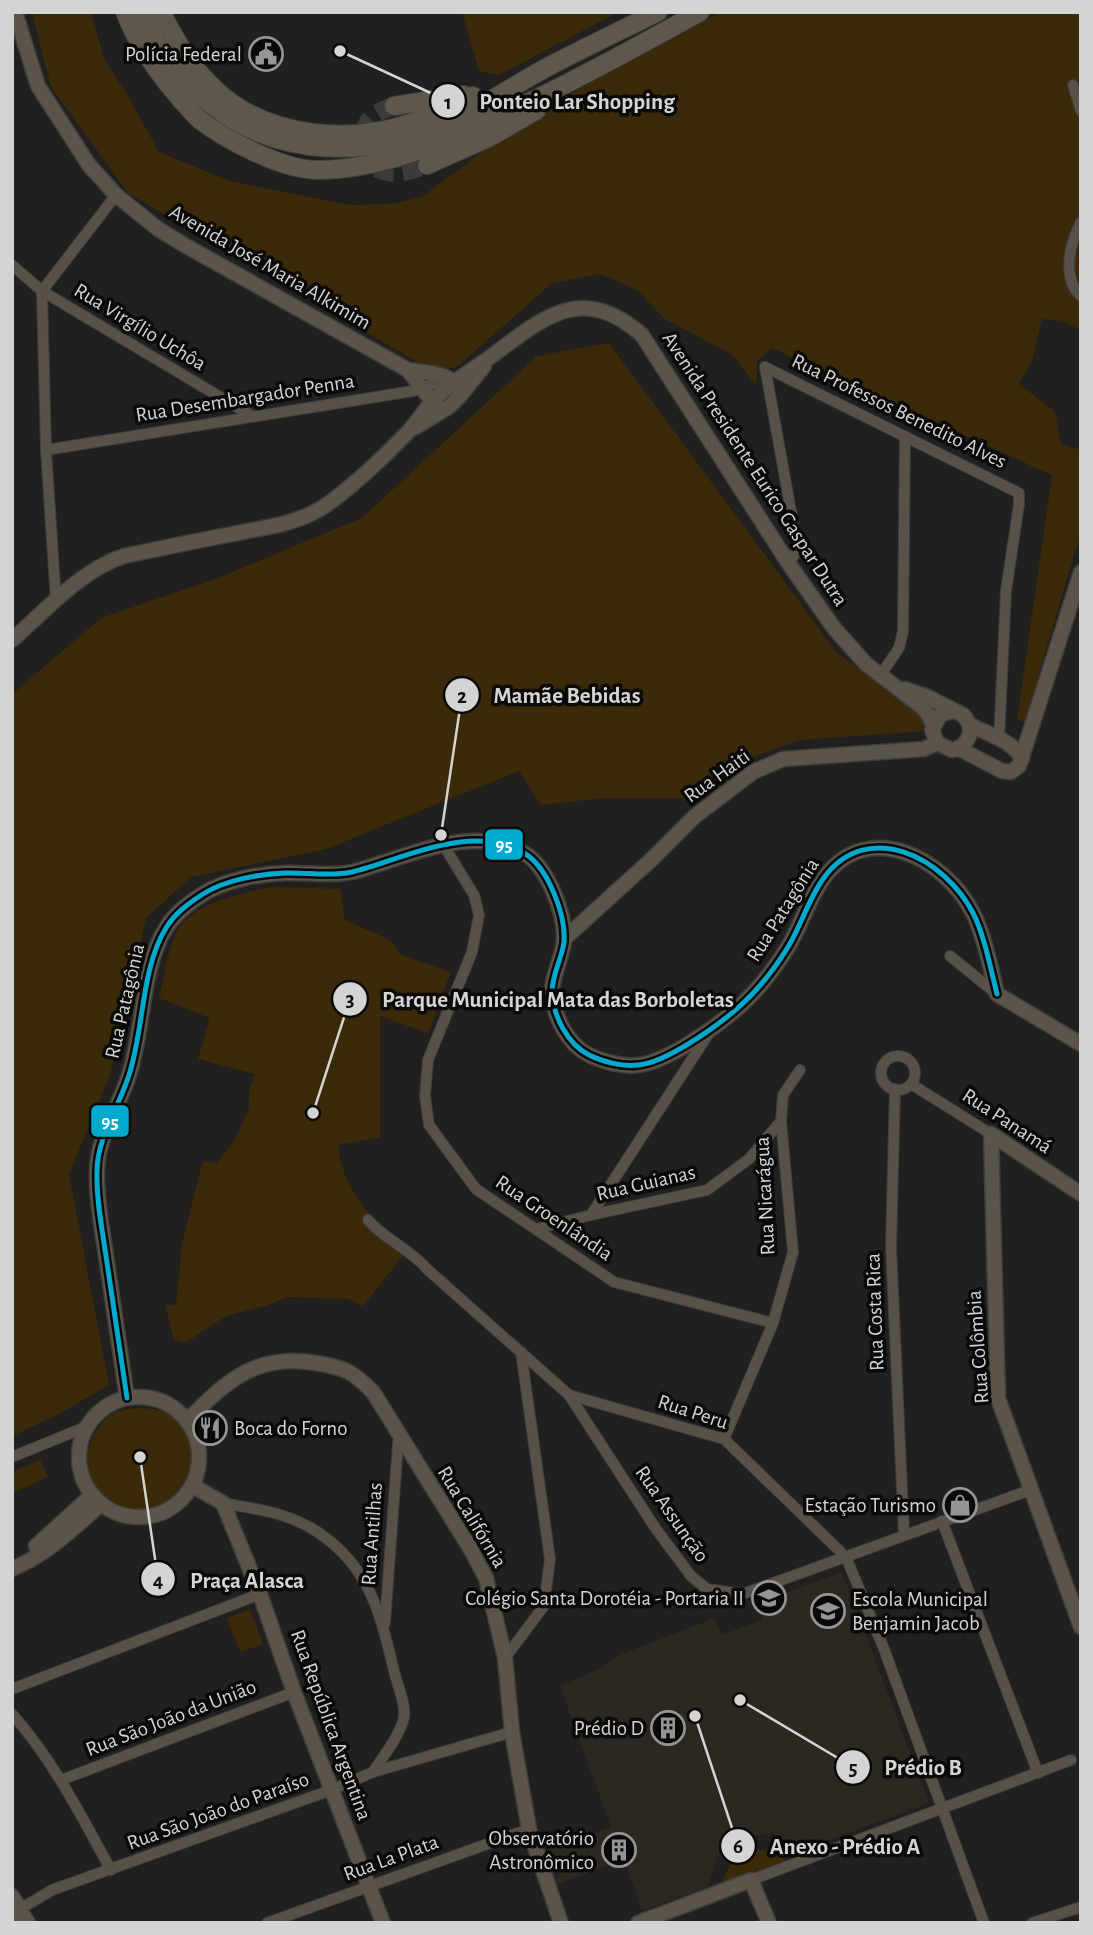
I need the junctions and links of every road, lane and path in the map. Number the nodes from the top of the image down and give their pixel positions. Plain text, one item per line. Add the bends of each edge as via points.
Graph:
1 (15, 12) edge
2 (125, 12) edge
3 (143, 12) edge
4 (161, 12) edge
5 (658, 12) edge
6 (699, 12) edge
7 (600, 68) junction
8 (545, 69) junction
9 (1073, 85) dead end
10 (478, 94) junction
11 (394, 106) tunnel mouth
12 (1081, 111) edge
13 (427, 165) tunnel mouth
14 (116, 195) junction
15 (1081, 222) edge
16 (12, 265) edge
17 (42, 291) junction
18 (1081, 296) edge
19 (491, 357) junction
20 (408, 370) junction
21 (452, 380) junction
22 (422, 388) junction
23 (432, 401) junction
24 (455, 401) junction
25 (253, 416) junction
26 (409, 431) junction
27 (905, 436) junction
28 (46, 450) junction
29 (789, 564) junction
30 (1080, 576) edge
31 (56, 601) junction
32 (12, 640) edge
33 (880, 676) junction
34 (897, 687) junction
35 (952, 711) junction
36 (933, 725) junction
37 (970, 725) junction
38 (1030, 729) junction
39 (937, 743) junction
40 (1005, 743) junction
41 (958, 748) junction
42 (1022, 759) junction
43 (444, 846) junction
44 (564, 939) junction
45 (950, 956) dead end
46 (997, 994) junction
47 (713, 1028) junction
48 (1081, 1044) edge
49 (800, 1070) dead end
50 (911, 1084) junction
51 (895, 1089) junction
52 (781, 1121) junction
53 (991, 1134) junction
54 (1081, 1194) edge
55 (591, 1215) junction
56 (368, 1220) dead end
57 (536, 1229) junction
58 (773, 1323) junction
59 (521, 1353) junction
60 (569, 1395) junction
61 (127, 1398) junction
62 (188, 1420) junction
63 (88, 1426) junction
64 (400, 1439) junction
65 (724, 1439) junction
66 (12, 1457) edge
67 (192, 1486) junction
68 (1030, 1490) junction
69 (96, 1500) junction
70 (223, 1503) junction
71 (942, 1521) junction
72 (904, 1534) junction
73 (846, 1557) junction
74 (12, 1561) edge
75 (12, 1570) edge
76 (260, 1594) junction
77 (1081, 1627) edge
78 (385, 1632) junction
79 (505, 1658) junction
80 (12, 1689) edge
81 (294, 1692) junction
82 (12, 1714) edge
83 (512, 1732) junction
84 (1072, 1760) dead end
85 (373, 1772) junction
86 (1038, 1773) junction
87 (61, 1780) junction
88 (331, 1790) junction
89 (943, 1809) junction
90 (529, 1829) junction
91 (111, 1870) junction
92 (751, 1880) junction
93 (369, 1886) junction
94 (12, 1896) edge
95 (1081, 1907) edge
96 (15, 1916) edge
97 (27, 1923) edge
98 (267, 1923) edge
99 (383, 1923) edge
100 (561, 1923) edge
101 (638, 1923) edge
102 (769, 1923) edge
103 (984, 1923) edge
104 (1032, 1923) edge

1 - 14 street, Avenida José Maria Alkimim via 38,86 74,145
2 - 7 highway via 144,50 199,119 246,149 314,170 406,156
3 - 8 highway via 158,44 207,102 267,137 309,148 358,148 434,129
4 - 10 highway via 192,64 218,92 282,127 313,133 376,131 412,122
5 - 8 highway
6 - 7 highway
7 - 13 highway via 490,137
8 - 10 highway
9 - 12 street
10 - 11 highway
14 - 17 street
14 - 20 street, Avenida José Maria Alkimim via 186,246
15 - 18 street via 1074,236 1070,273 1074,290
16 - 17 street, Rua Virgílio Uchôa
17 - 25 street, Rua Virgílio Uchôa
17 - 28 street
19 - 21 street, Avenida Presidente Eurico Gaspar Dutra
19 - 24 street, Avenida Presidente Eurico Gaspar Dutra
19 - 29 street, Avenida Presidente Eurico Gaspar Dutra via 560,312 584,308 608,312 629,324 653,350
20 - 21 street, Avenida José Maria Alkimim
20 - 22 street, Avenida José Maria Alkimim
21 - 22 street, Rua Desembargador Penna
21 - 23 street, Avenida Presidente Eurico Gaspar Dutra
21 - 24 street via 459,387
22 - 23 street, Avenida José Maria Alkimim
22 - 25 street, Rua Desembargador Penna
23 - 24 street via 439,407
23 - 26 street, Avenida Presidente Eurico Gaspar Dutra
24 - 26 street, Avenida Presidente Eurico Gaspar Dutra
25 - 28 street, Rua Desembargador Penna
26 - 31 street, Avenida Presidente Eurico Gaspar Dutra via 335,498 306,517 108,561
27 - 29 street, Rua Professos Benedito Alves via 765,367 796,539 797,550
27 - 33 street via 903,631
27 - 40 street, Rua Professos Benedito Alves via 1018,493 1006,591
28 - 31 street
29 - 33 street, Avenida Presidente Eurico Gaspar Dutra via 849,648
30 - 38 street
31 - 32 street, Avenida Presidente Eurico Gaspar Dutra
33 - 34 street, Avenida Presidente Eurico Gaspar Dutra
34 - 35 street, Avenida Presidente Eurico Gaspar Dutra via 915,691
34 - 36 street, Avenida Presidente Eurico Gaspar Dutra via 922,707
35 - 36 street via 940,715
35 - 37 street via 963,715
36 - 39 street
37 - 40 street
37 - 41 street via 970,737
38 - 40 street via 1019,741
38 - 42 street
39 - 41 street via 946,749
39 - 44 street, Rua Haiti via 924,749 783,759 752,772 694,817
40 - 42 street
41 - 42 street via 1006,772 1017,768
43 - 44 street, Rua Patagônia via 479,840 503,843 527,855 551,885
43 - 57 street, Rua Groenlândia via 474,895 479,915 472,952 428,1060 425,1096 429,1125 476,1189
43 - 61 street, Rua Patagônia via 352,872 256,876 207,891 177,913 165,929 154,952 130,1074 96,1167
44 - 47 street, Rua Patagônia via 552,990 556,1013 567,1037 585,1053 640,1066 669,1055
45 - 46 street
46 - 47 street, Rua Patagônia via 974,914 955,886 929,863 888,847 854,854 837,864 822,880 788,948 742,1004
46 - 48 street
47 - 55 street
49 - 52 street, Rua Nicarágua via 783,1095
50 - 51 street
50 - 51 street via 915,1073 911,1062 895,1056 885,1062 881,1073 885,1083
50 - 53 street, Rua Panamá
51 - 72 street, Rua Costa Rica via 891,1247
52 - 55 street, Rua Guianas via 749,1159 707,1190
52 - 58 street, Rua Nicarágua via 793,1251
53 - 54 street, Rua Panamá
53 - 68 street, Rua Colômbia via 998,1398
55 - 57 street, Rua Guianas
56 - 59 street, Rua Assunção via 415,1255
57 - 58 street, Rua Groenlândia via 614,1282
58 - 65 street, Rua Nicarágua
59 - 60 street, Rua Assunção
59 - 79 street via 550,1559 544,1606
60 - 65 street, Rua Peru
60 - 73 street, Rua Assunção via 663,1540 707,1590 743,1594
61 - 62 street via 160,1401
61 - 63 street via 105,1409
62 - 64 street, Rua Califórnia via 242,1374 262,1364 293,1360 352,1372 373,1392
62 - 67 street via 200,1452
63 - 66 street
63 - 69 street via 81,1440 80,1471
64 - 78 street, Rua Antilhas
64 - 79 street, Rua Califórnia via 486,1578
65 - 73 street, Rua Peru
67 - 69 street via 182,1500 150,1517 116,1513
67 - 70 street
68 - 71 street, Rua Assunção
68 - 77 street, Rua Colômbia
69 - 74 street
69 - 75 street via 68,1533
70 - 76 street, Rua República Argentina
70 - 78 street via 285,1514 320,1534 361,1576
71 - 72 street, Rua Assunção
71 - 86 street
72 - 73 street, Rua Assunção
73 - 89 street
76 - 80 street
76 - 81 street, Rua República Argentina
78 - 85 street via 404,1716
79 - 83 street, Rua Califórnia
81 - 87 street, Rua São João da União
81 - 88 street, Rua República Argentina
82 - 87 street
83 - 85 street, Rua São João do Paraíso
83 - 90 street, Rua Califórnia
84 - 86 street
85 - 88 street, Rua São João do Paraíso
86 - 89 street
87 - 91 street
88 - 91 street, Rua São João do Paraíso
88 - 93 street, Rua República Argentina
89 - 92 street
89 - 103 street
90 - 93 street, Rua La Plata
90 - 100 street, Rua Califórnia
91 - 96 street, Rua São João do Paraíso via 52,1891
92 - 101 street
92 - 102 street
93 - 98 street, Rua La Plata
93 - 99 street, Rua República Argentina
94 - 96 street
95 - 104 street
96 - 97 street

